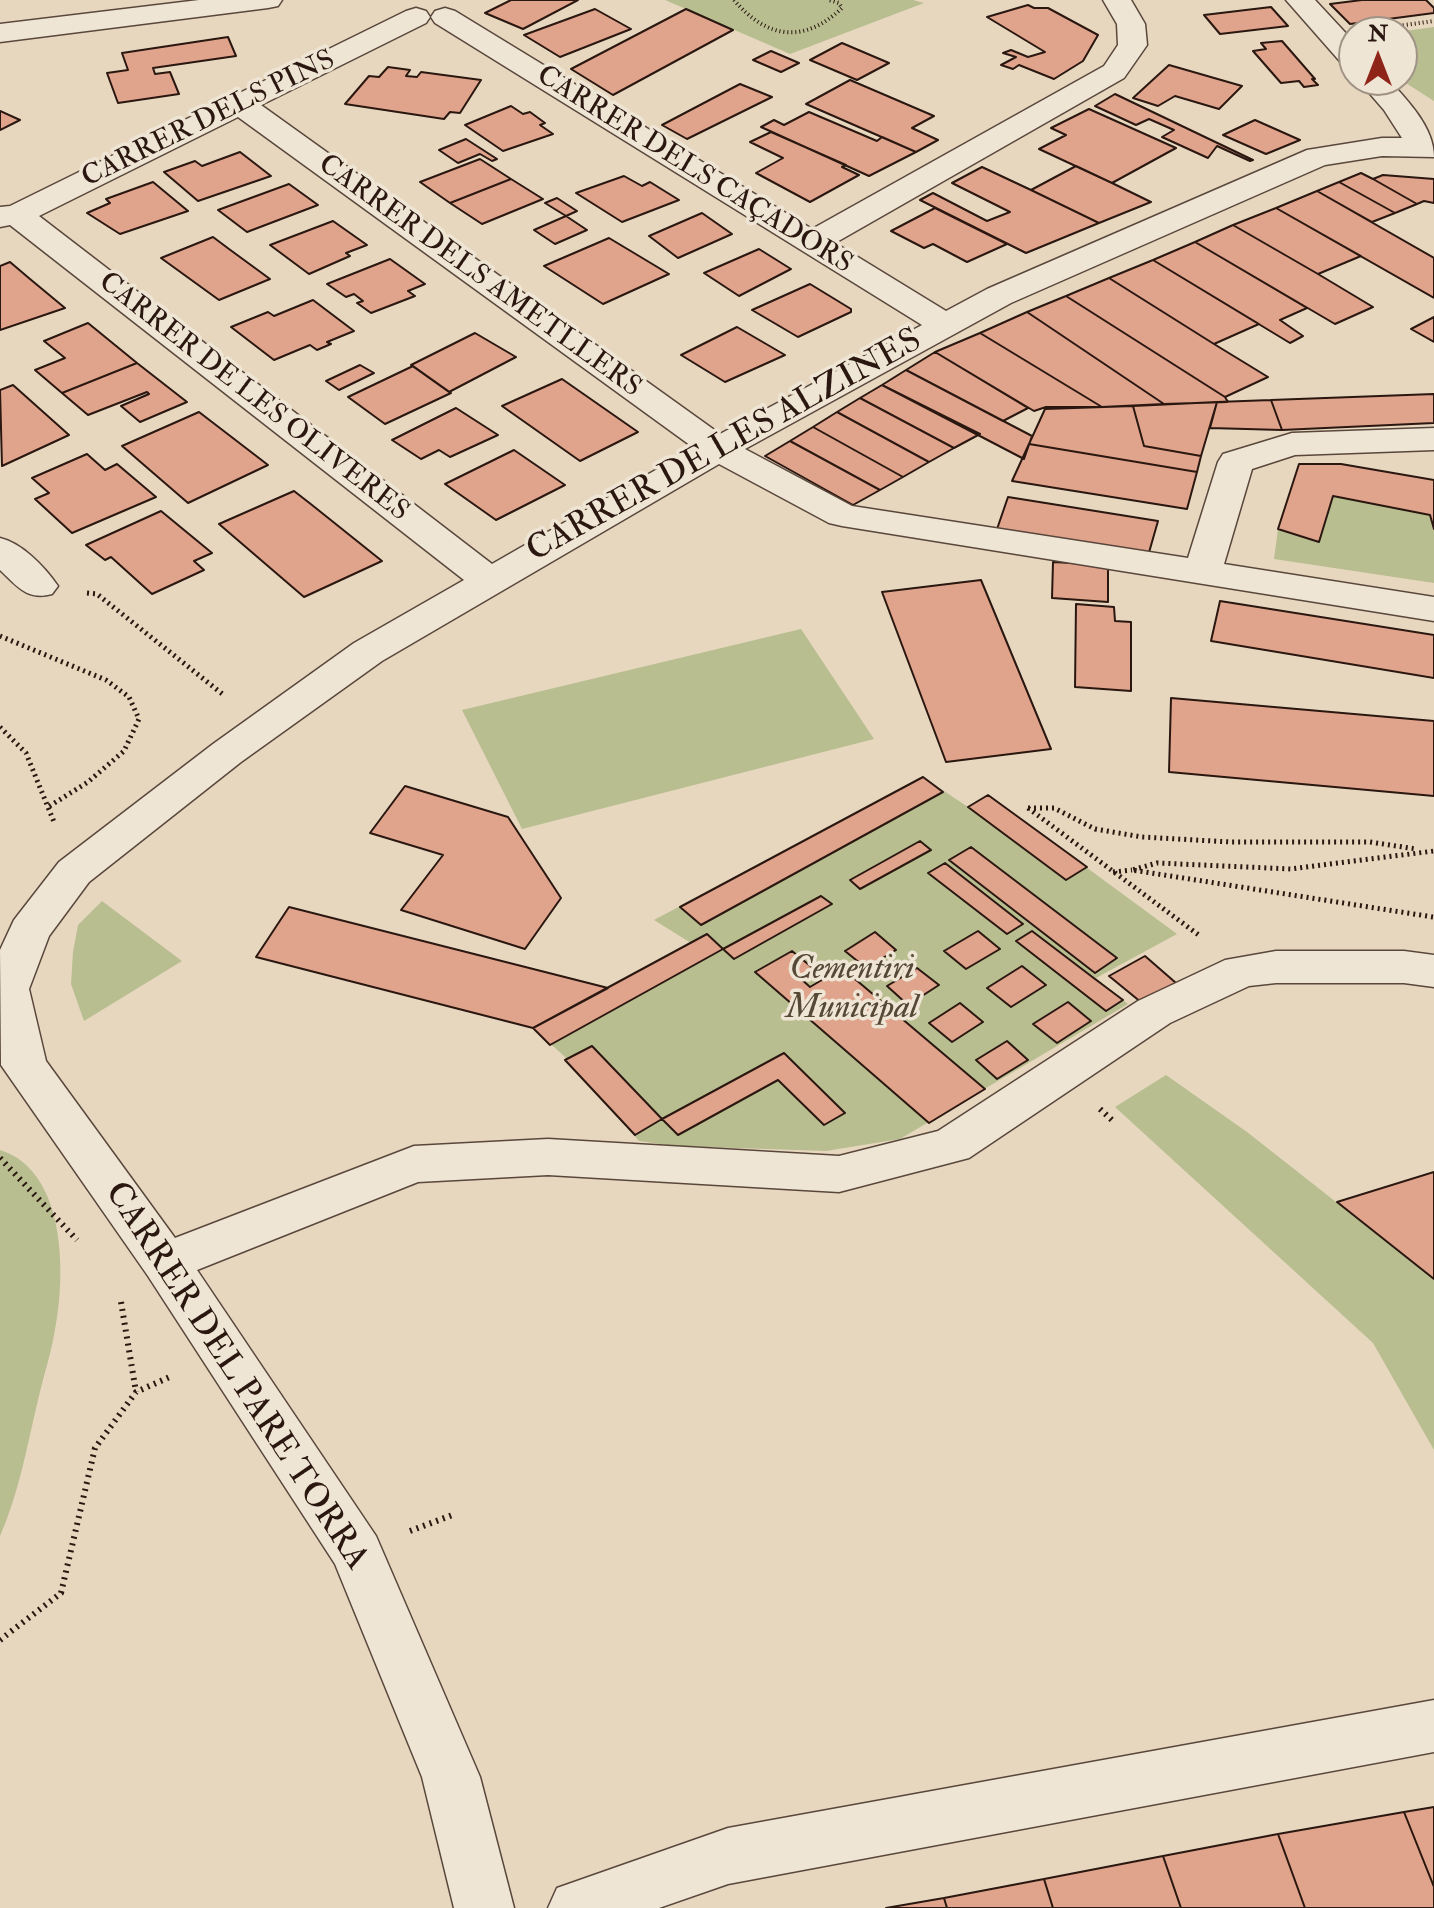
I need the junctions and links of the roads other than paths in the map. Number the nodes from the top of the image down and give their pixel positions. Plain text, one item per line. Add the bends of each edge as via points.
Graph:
1 (268, 0) edge
2 (1117, 0) edge
3 (1300, 0) edge
4 (432, 9) edge
5 (0, 33) edge
6 (1338, 42) edge
7 (1388, 96) edge
8 (241, 105) junction
9 (1428, 146) edge
10 (9, 216) edge
11 (811, 243) junction
12 (944, 324) junction
13 (1434, 439) edge
14 (718, 449) junction
15 (0, 549) edge
16 (1202, 573) junction
17 (488, 580) junction
18 (39, 586) road end
19 (1434, 609) edge
20 (74, 872) joint
21 (1434, 971) edge
22 (165, 1262) junction
23 (1434, 1726) edge
24 (484, 1908) edge
25 (578, 1908) edge

1 - 5 street
2 - 11 street via 1131,24 1133,45 1114,72
3 - 6 street
4 - 8 street, CARRER DELS PINS
4 - 11 street, CARRER DELS CAÇADORS
7 - 9 street
8 - 10 street, CARRER DELS PINS
8 - 14 street, CARRER DELS AMETLLERS
9 - 12 street, CARRER DE LES ALZINES via 1318,157
10 - 17 street, CARRER DE LES OLIVERES
11 - 12 street, CARRER DELS CAÇADORS
12 - 14 street, CARRER DE LES ALZINES
13 - 16 street via 1292,444 1236,462
14 - 16 street, CARRER DELS AMETLLERS via 842,515
14 - 17 street, CARRER DE LES ALZINES
15 - 18 street
16 - 19 street, CARRER DELS AMETLLERS
17 - 20 street, CARRER DE LES ALZINES via 368,652
20 - 22 street, CARRER DEL PARE TORRA via 29,931 7,989 24,1065
21 - 22 street via 1241,971 1154,1012 952,1145 839,1174 548,1157 414,1164
22 - 24 street, CARRER DEL PARE TORRA via 357,1552 451,1777
23 - 25 street via 728,1856

